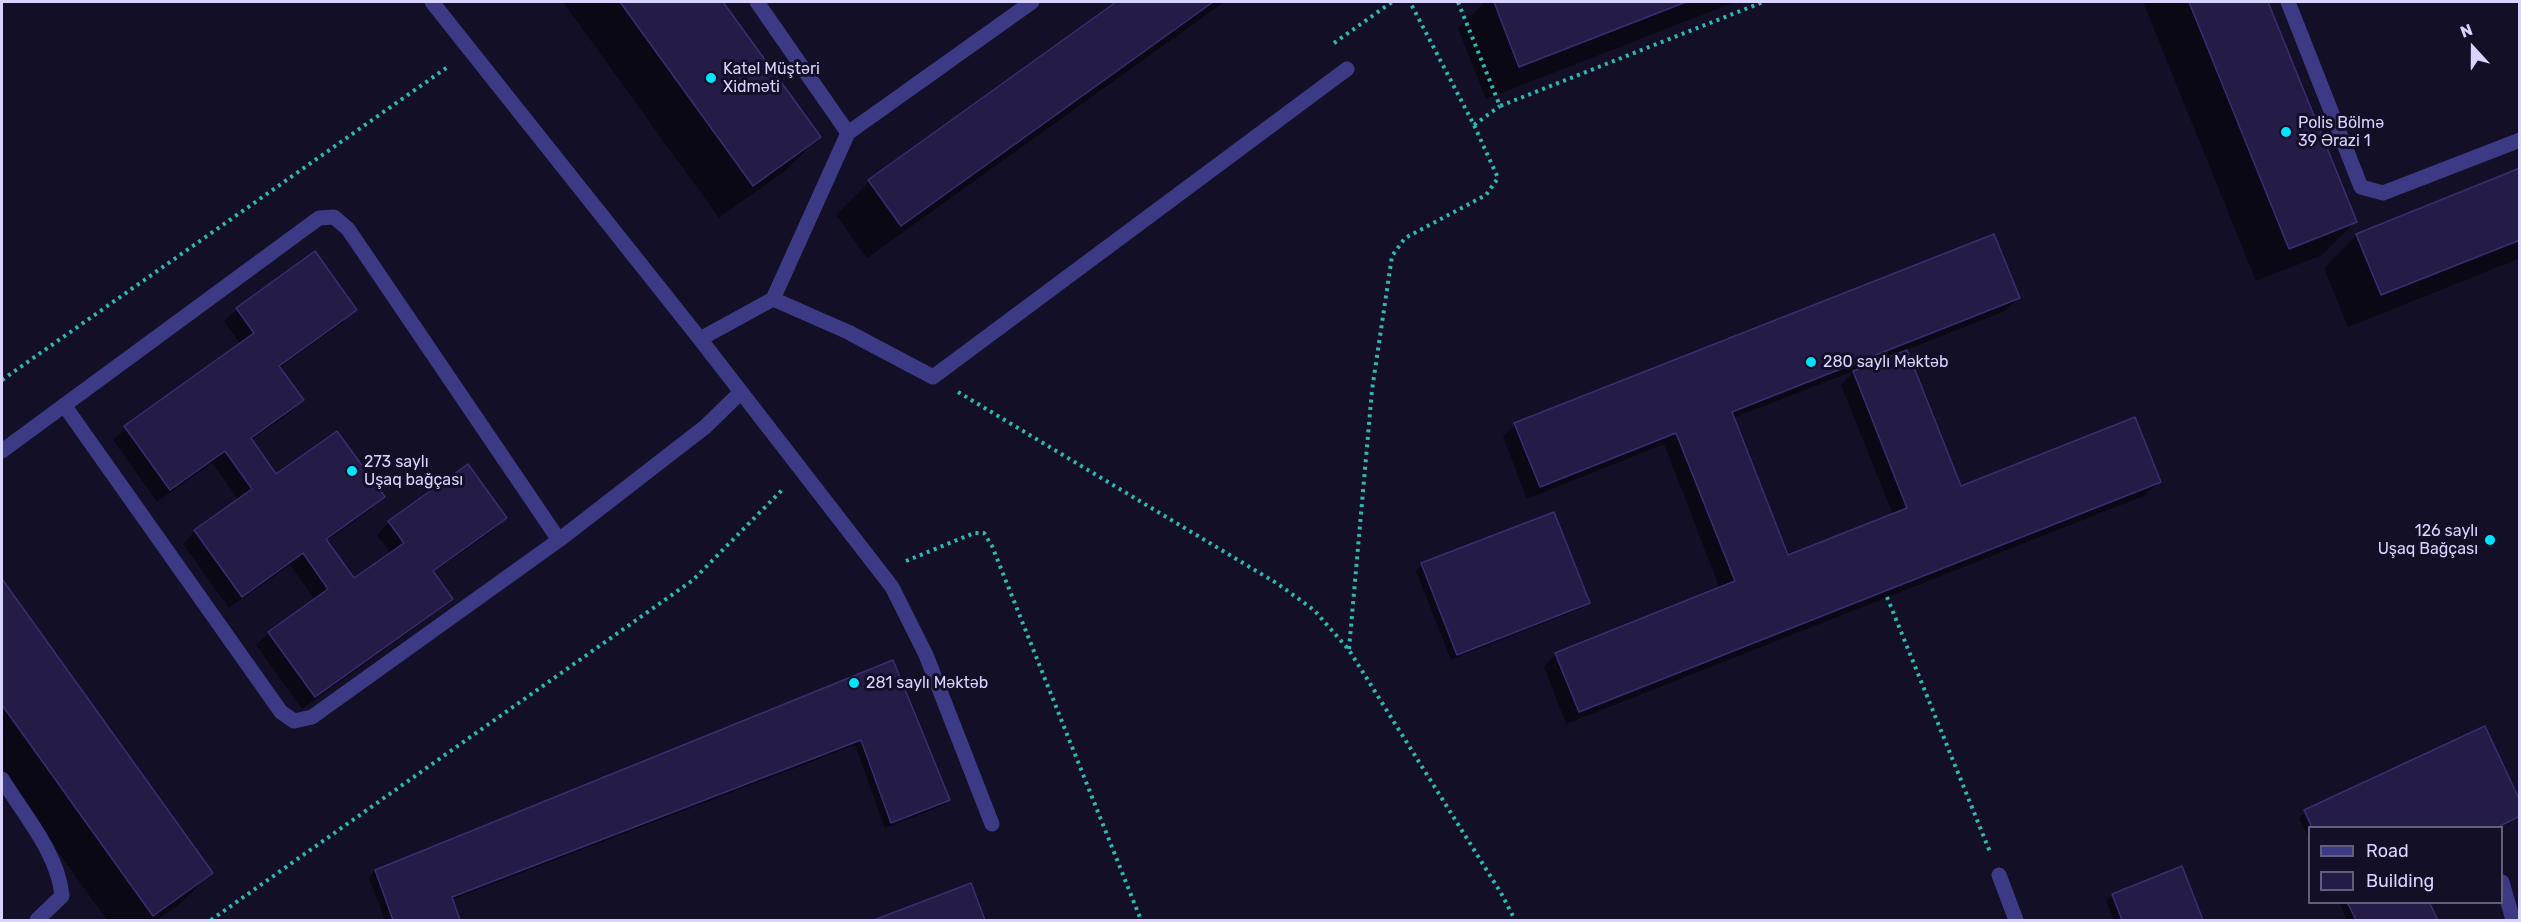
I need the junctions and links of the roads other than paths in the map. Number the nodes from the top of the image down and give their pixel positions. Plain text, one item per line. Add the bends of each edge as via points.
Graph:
1 (432, 2) edge
2 (757, 2) edge
3 (1032, 2) edge
4 (2288, 2) edge
5 (1347, 69) dead end
6 (848, 133) junction
7 (2520, 140) edge
8 (773, 299) junction
9 (700, 339) junction
10 (741, 392) junction
11 (64, 405) junction
12 (2, 451) edge
13 (559, 540) junction
14 (2, 779) edge
15 (992, 824) dead end
16 (1999, 875) road end
17 (2503, 886) edge
18 (37, 921) edge
19 (2016, 921) edge
20 (2513, 921) edge

1 - 9 lane
2 - 6 lane
3 - 6 lane
4 - 7 lane via 2361,187 2383,193
5 - 8 lane via 933,376
6 - 8 lane
8 - 9 lane
9 - 10 lane
10 - 13 lane via 705,427
10 - 15 lane via 892,587 926,655
11 - 12 lane
11 - 13 lane via 280,712 294,721 312,717
11 - 13 lane via 319,218 334,217 348,229
14 - 18 lane via 60,878 62,896
16 - 19 lane
17 - 20 lane

